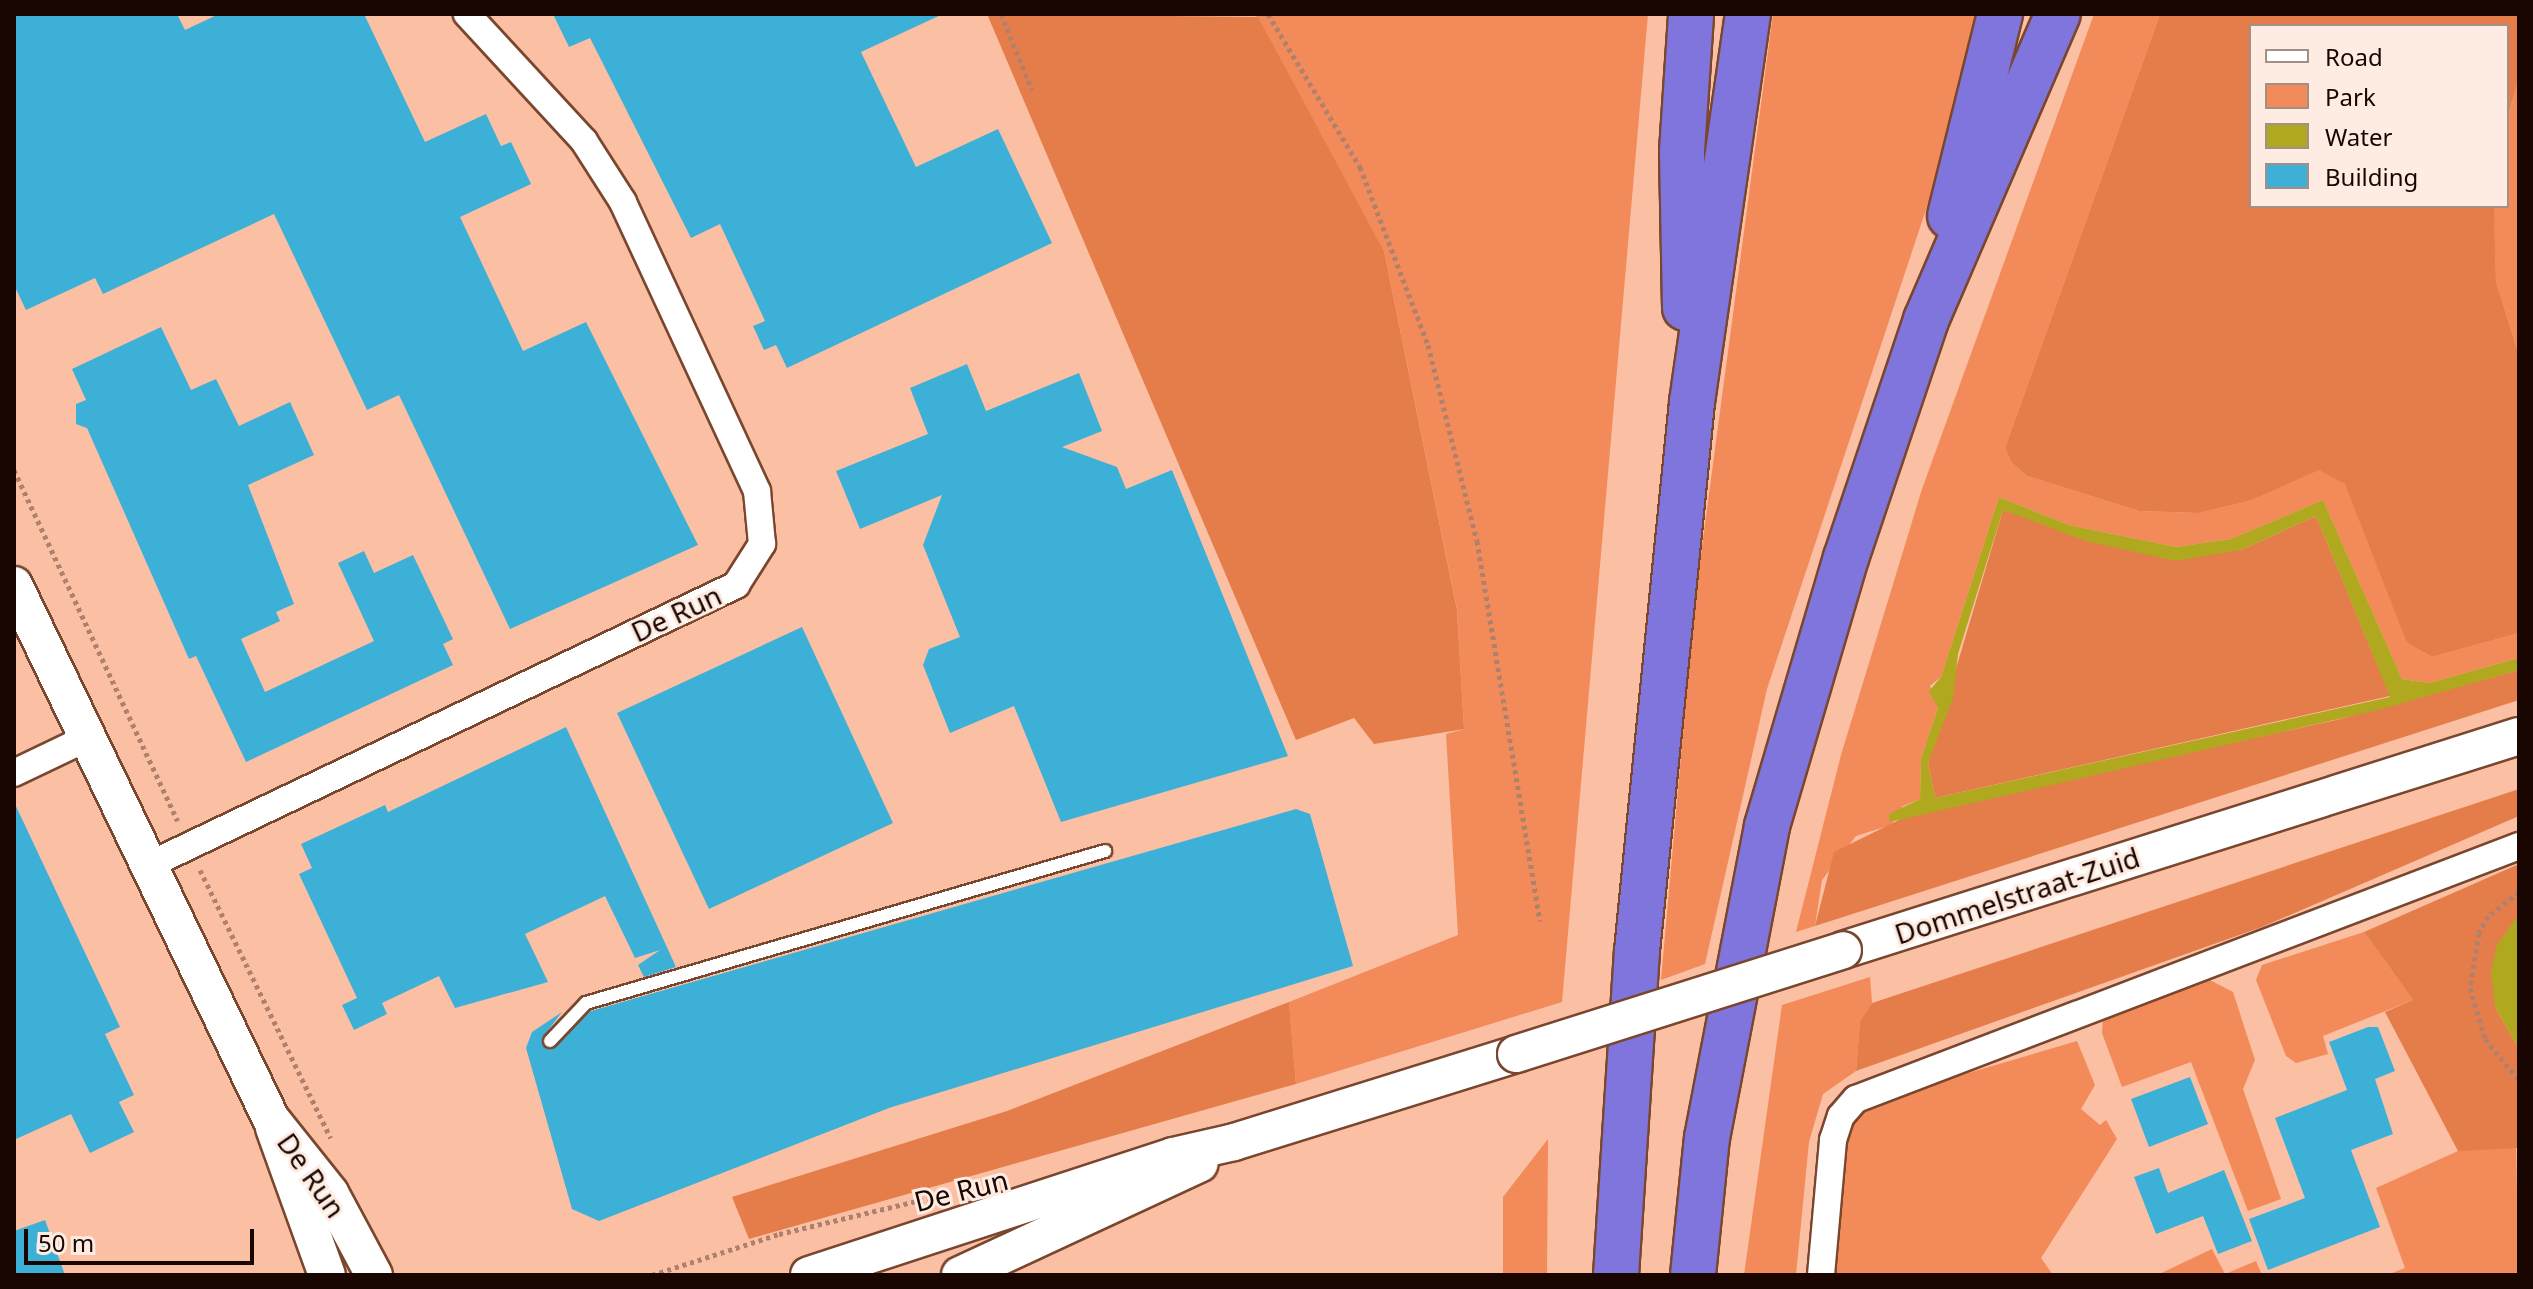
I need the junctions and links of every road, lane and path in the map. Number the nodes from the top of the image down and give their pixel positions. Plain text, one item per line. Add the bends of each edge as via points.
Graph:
1 (467, 14) edge
2 (1001, 14) edge
3 (1268, 14) edge
4 (1691, 14) edge
5 (1748, 14) edge
6 (2000, 14) edge
7 (2058, 14) edge
8 (1032, 90) dead end
9 (1926, 320) junction
10 (1692, 402) junction
11 (14, 470) edge
12 (14, 585) edge
13 (2519, 736) edge
14 (85, 739) junction
15 (14, 773) edge
16 (188, 844) junction
17 (2519, 846) edge
18 (1105, 851) dead end
19 (147, 866) junction
20 (2519, 892) edge
21 (1540, 921) dead end
22 (550, 1041) dead end
23 (1516, 1054) joint
24 (2519, 1080) edge
25 (271, 1119) junction
26 (1234, 1142) junction
27 (335, 1146) dead end
28 (946, 1193) dead end
29 (327, 1275) edge
30 (374, 1275) edge
31 (652, 1275) edge
32 (809, 1275) edge
33 (960, 1275) edge
34 (1616, 1275) edge
35 (1693, 1275) edge
36 (1821, 1275) edge

1 - 16 street, De Run via 584,141 623,202 757,491 762,544 736,585
2 - 8 path
3 - 21 path via 1360,167 1428,345 1477,541
4 - 10 highway via 1681,260
5 - 10 highway
6 - 9 highway
7 - 9 highway
9 - 35 highway via 1846,558 1767,826 1707,1138
10 - 34 highway via 1637,951
11 - 16 path, De Run
12 - 14 main road, De Run
13 - 23 main road, Dommelstraat-Zuid, bridge
14 - 15 street
14 - 19 main road, De Run
16 - 19 street, De Run
16 - 27 path, De Run
17 - 36 street via 1856,1099 1841,1116 1833,1140
18 - 22 lane via 586,1003
19 - 25 main road, De Run
20 - 24 path via 2479,933 2470,988 2485,1039
23 - 26 main road, De Run
25 - 29 main road, De Run via 282,1165
25 - 30 main road, De Run via 330,1193
26 - 32 main road, De Run via 1173,1156
26 - 33 main road, De Run via 1164,1185
28 - 31 path, De Run via 779,1234

